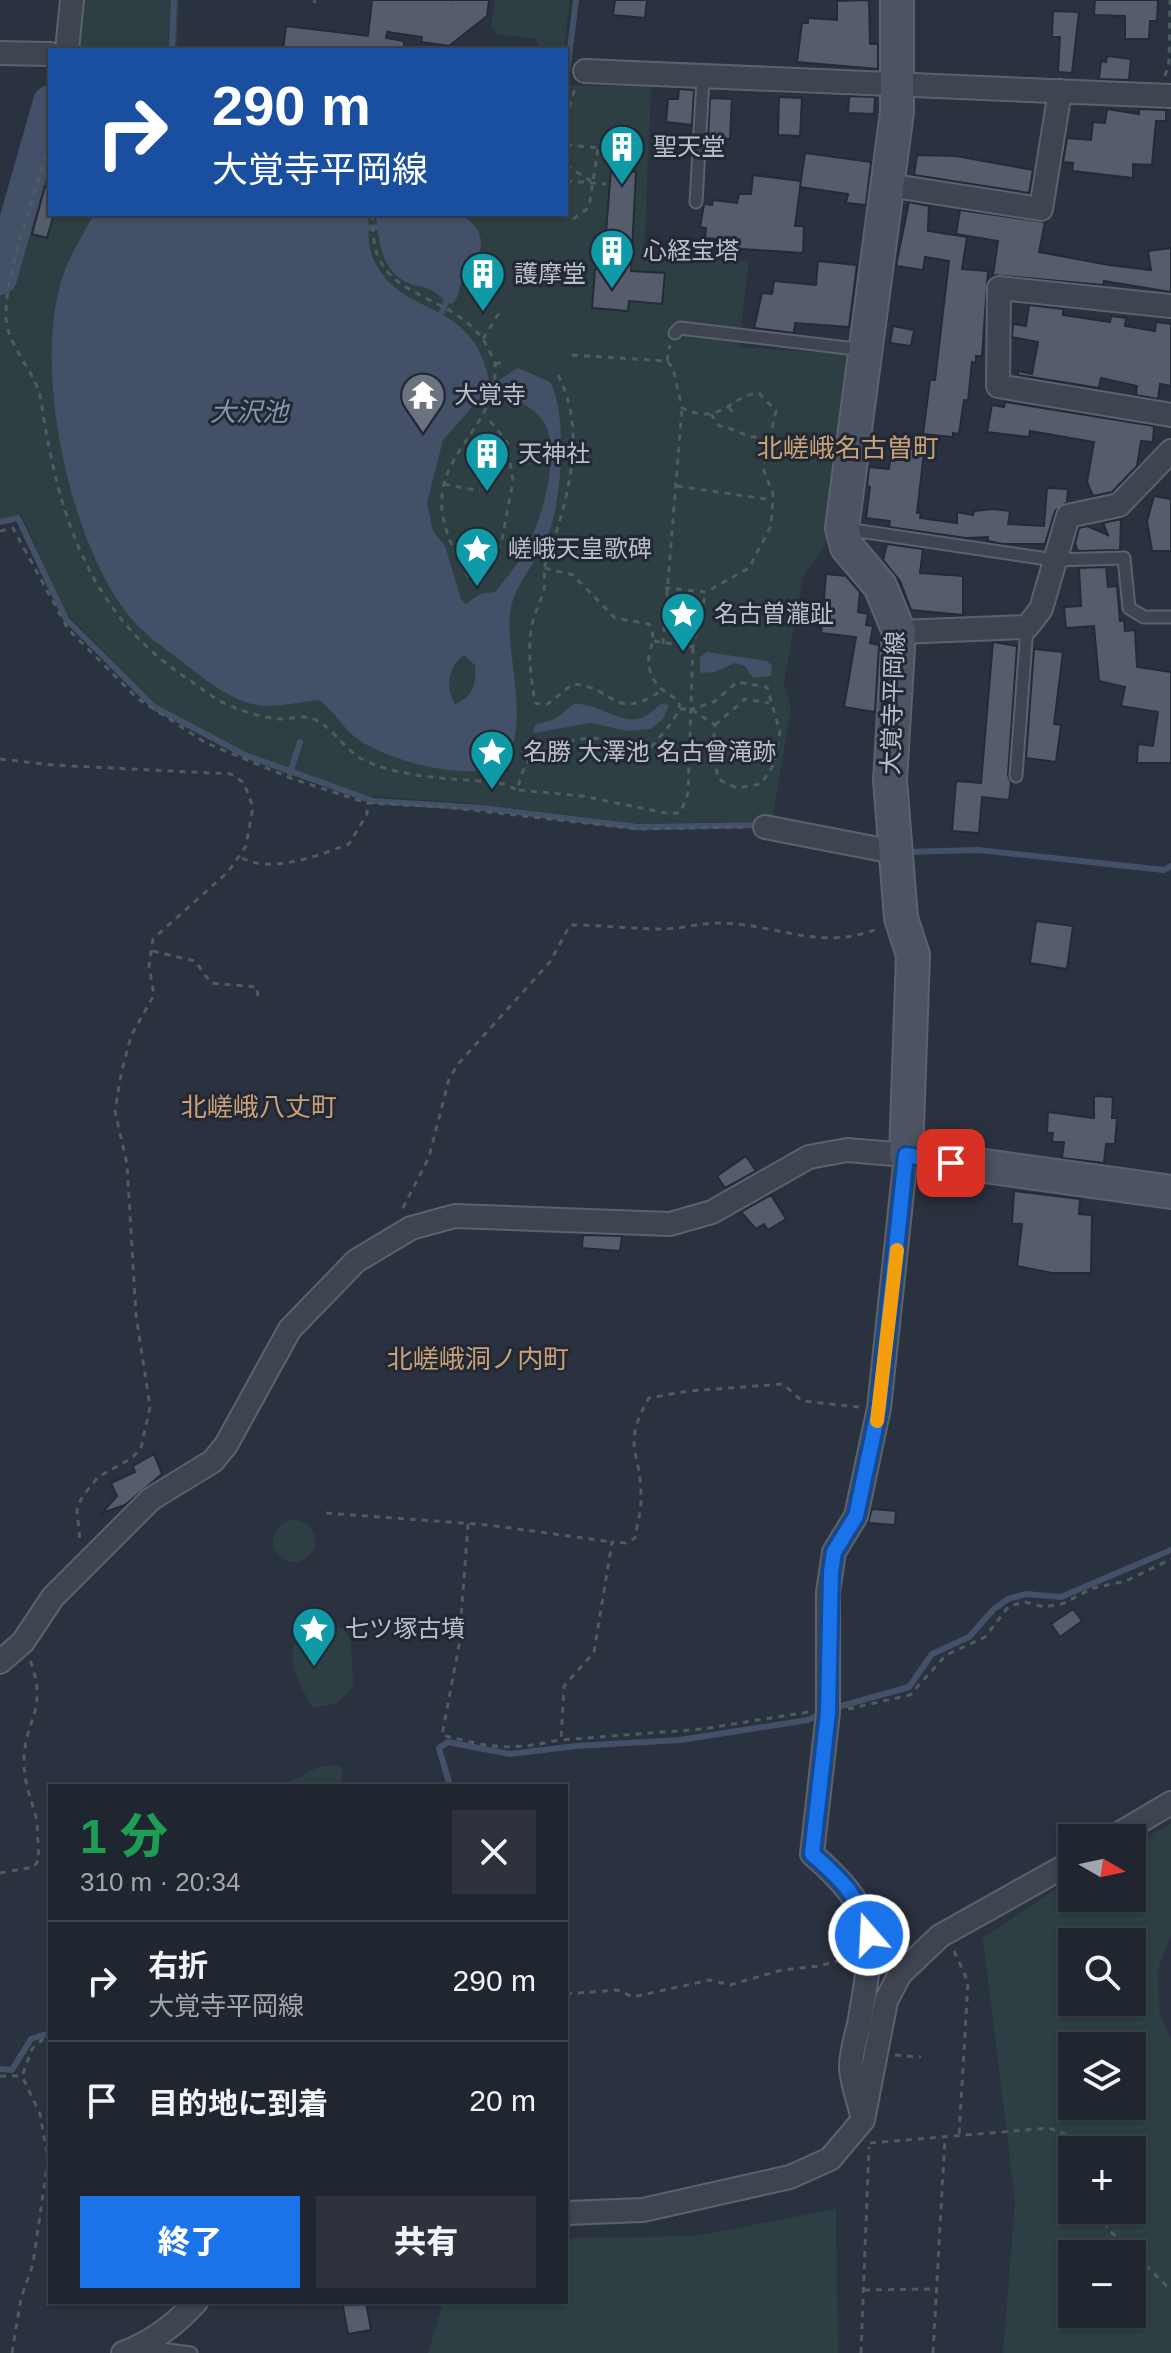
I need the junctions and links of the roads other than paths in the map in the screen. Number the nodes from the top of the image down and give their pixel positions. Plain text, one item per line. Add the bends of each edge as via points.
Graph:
1 (72, 0) edge
2 (897, 0) edge
3 (67, 48) edge
4 (0, 53) edge
5 (48, 54) edge
6 (585, 71) road end
7 (703, 79) junction
8 (898, 84) junction
9 (1060, 91) junction
10 (1165, 96) edge
11 (888, 185) junction
12 (696, 202) dead end
13 (1171, 306) edge
14 (675, 333) dead end
15 (864, 350) junction
16 (1171, 415) edge
17 (1171, 451) edge
18 (842, 528) junction
19 (1054, 560) junction
20 (1171, 617) edge
21 (1027, 627) junction
22 (899, 632) junction
23 (1016, 776) dead end
24 (765, 827) road end
25 (894, 852) junction
26 (906, 1155) junction
27 (1171, 1192) edge
28 (0, 1662) edge
29 (1171, 1803) edge
30 (1136, 1824) edge
31 (1058, 1870) edge
32 (863, 2120) junction
33 (568, 2213) edge
34 (193, 2304) edge
35 (132, 2350) edge
36 (191, 2353) edge

1 - 3 street
2 - 8 main road
4 - 5 street
6 - 7 street
7 - 8 street
7 - 12 lane
8 - 9 street
8 - 11 main road
9 - 10 street
9 - 11 street via 1041,209
11 - 15 main road
13 - 16 street via 999,288 998,386
14 - 15 lane via 680,328
15 - 18 main road
17 - 19 street via 1119,505 1068,516
18 - 19 lane
18 - 22 main road, 大覚寺平岡線 via 847,547 880,586
19 - 20 lane via 1124,558 1129,608 1144,617
19 - 21 street via 1041,609
21 - 22 street
21 - 23 lane
22 - 25 main road, 大覚寺平岡線 via 890,780
24 - 25 street
25 - 26 main road, 大覚寺平岡線 via 901,918 913,955
26 - 27 main road
26 - 28 street via 847,1150 809,1157 690,1221 575,1223 455,1216 411,1228 382,1244 346,1270 290,1329 213,1461 151,1499 53,1597 23,1642
26 - 32 street via 879,1408 856,1516 834,1552 828,1592 827,1710 812,1854 858,1901 869,1935 851,2067
29 - 30 street
31 - 32 street via 946,1933 900,1974 891,1989
32 - 33 street via 830,2159 790,2177 643,2210
34 - 35 street
35 - 36 lane

